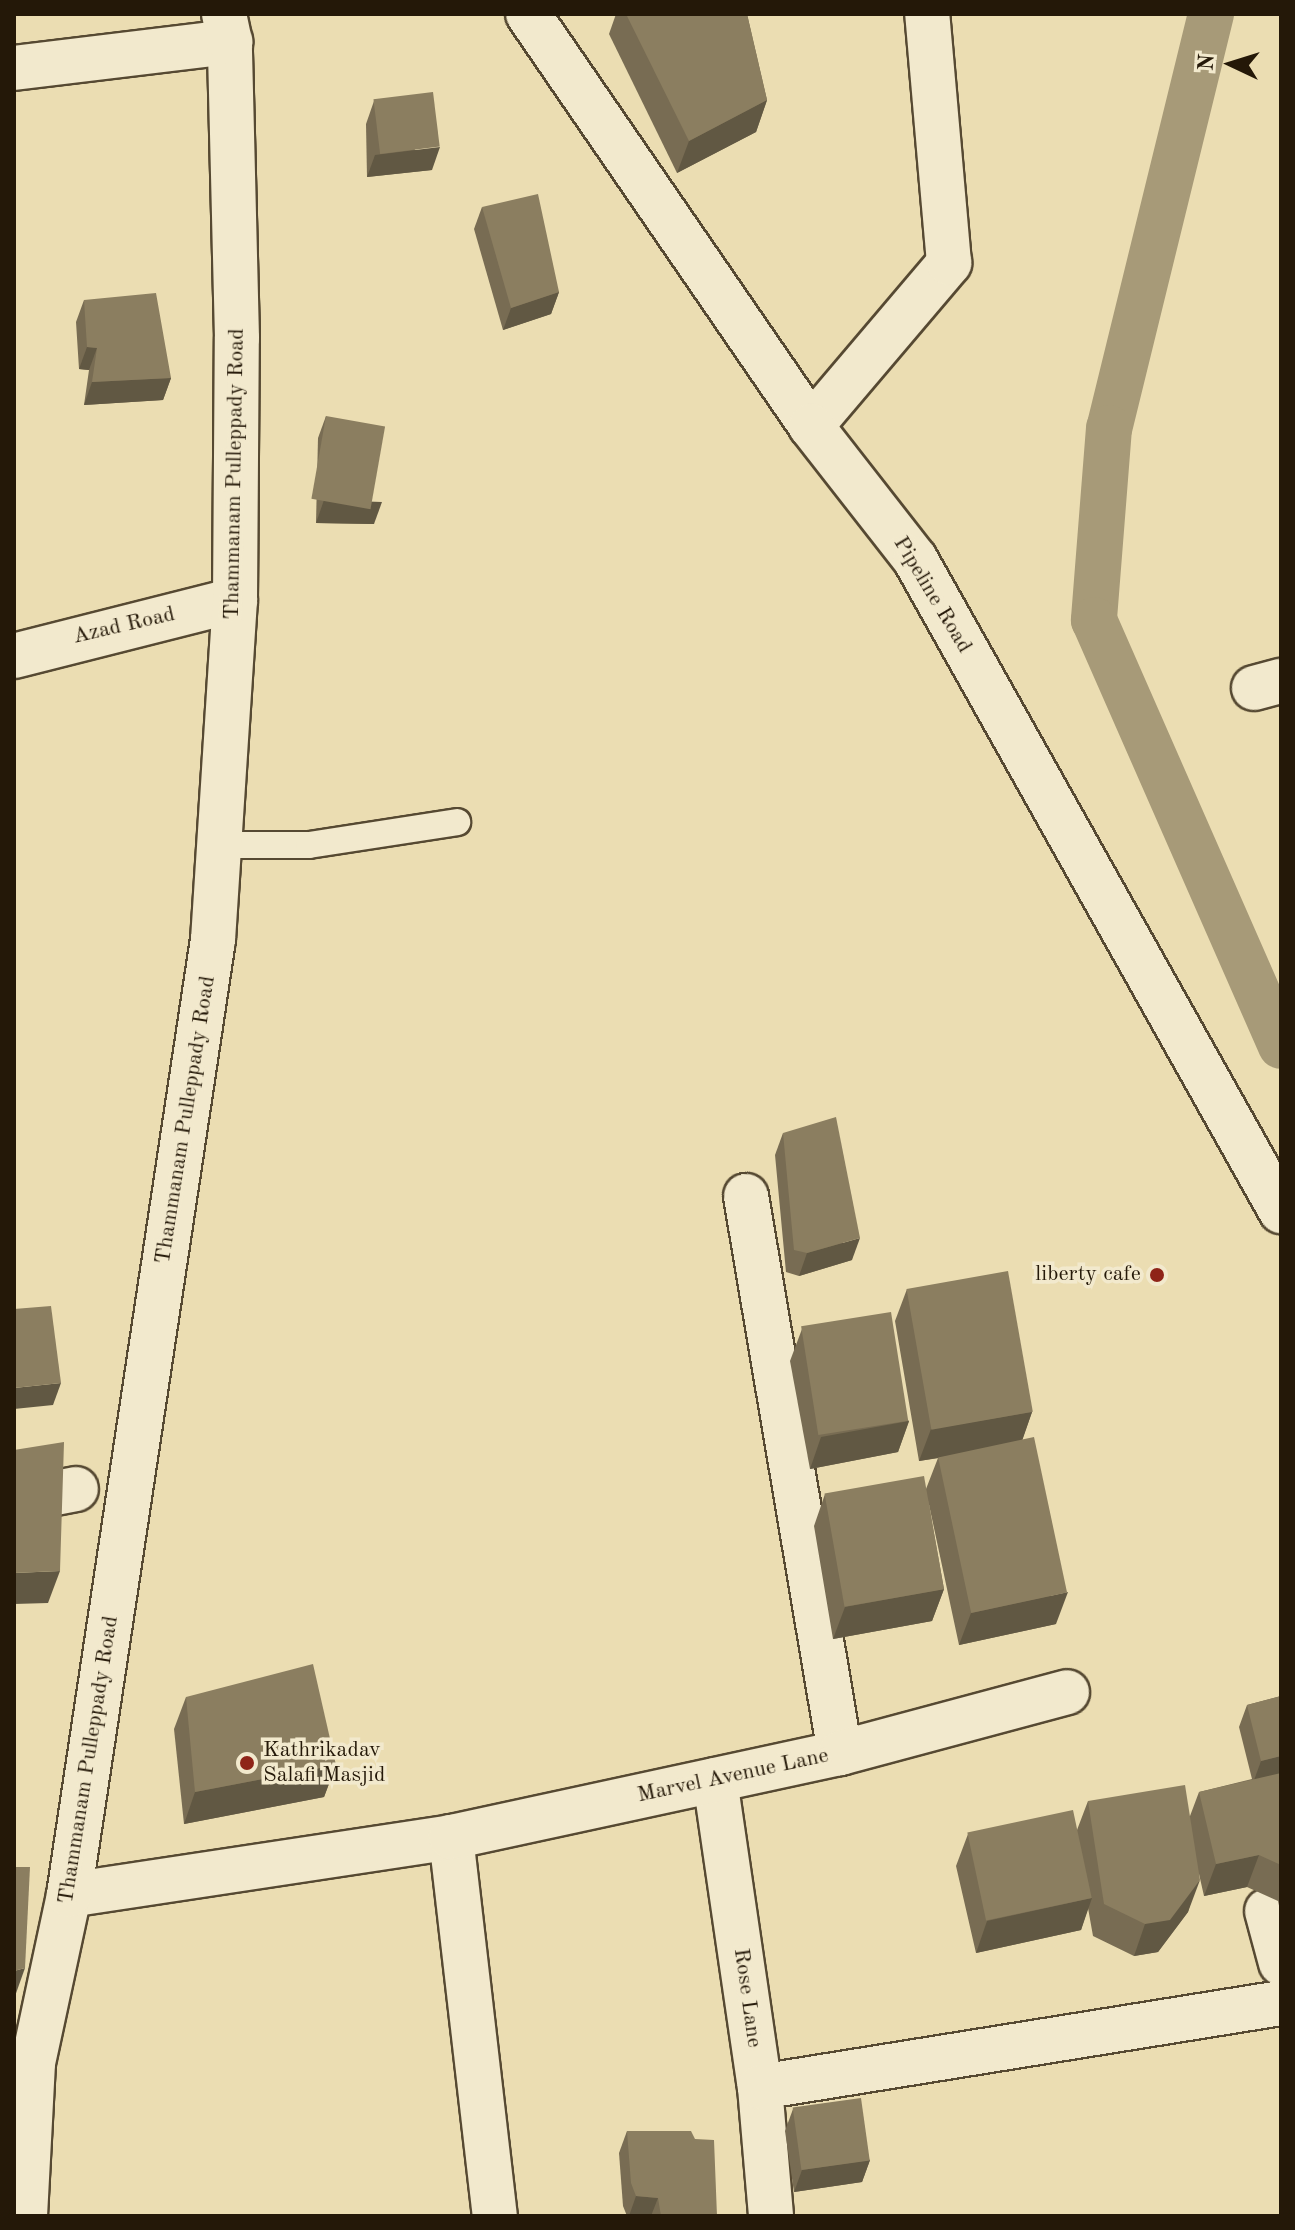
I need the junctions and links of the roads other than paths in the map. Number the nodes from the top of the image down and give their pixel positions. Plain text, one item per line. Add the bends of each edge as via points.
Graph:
1 (528, 14) edge
2 (927, 14) edge
3 (227, 28) edge
4 (14, 68) edge
5 (811, 426) junction
6 (235, 600) junction
7 (15, 653) edge
8 (457, 822) dead end
9 (219, 845) junction
10 (746, 1196) dead end
11 (1281, 1211) edge
12 (76, 1489) dead end
13 (14, 1501) edge
14 (1067, 1692) dead end
15 (840, 1753) junction
16 (715, 1780) junction
17 (451, 1837) junction
18 (69, 1895) junction
19 (1267, 1911) dead end
20 (1281, 1963) edge
21 (1281, 2003) edge
22 (23, 2065) edge
23 (760, 2087) junction
24 (25, 2216) edge
25 (495, 2216) edge
26 (771, 2216) edge

1 - 5 street, Pipeline Road
2 - 5 street via 949,263
3 - 4 street
3 - 6 street, Thammanam Pulleppady Road via 237,338
5 - 11 street, Pipeline Road via 915,559
6 - 7 street, Azad Road
6 - 9 street, Thammanam Pulleppady Road
8 - 9 lane via 309,845
9 - 18 street, Thammanam Pulleppady Road via 213,940
10 - 15 street, Marvel Avenue Lane
12 - 13 street
14 - 15 street
15 - 16 street, Marvel Avenue Lane
16 - 17 street, Marvel Avenue Lane
16 - 23 street, Rose Lane
17 - 18 street, Marvel Avenue Lane
17 - 25 street
18 - 22 street, Thammanam Pulleppady Road
19 - 20 street
21 - 23 street
22 - 24 street, Thammanam Pulleppady Road
23 - 26 street, Rose Lane

